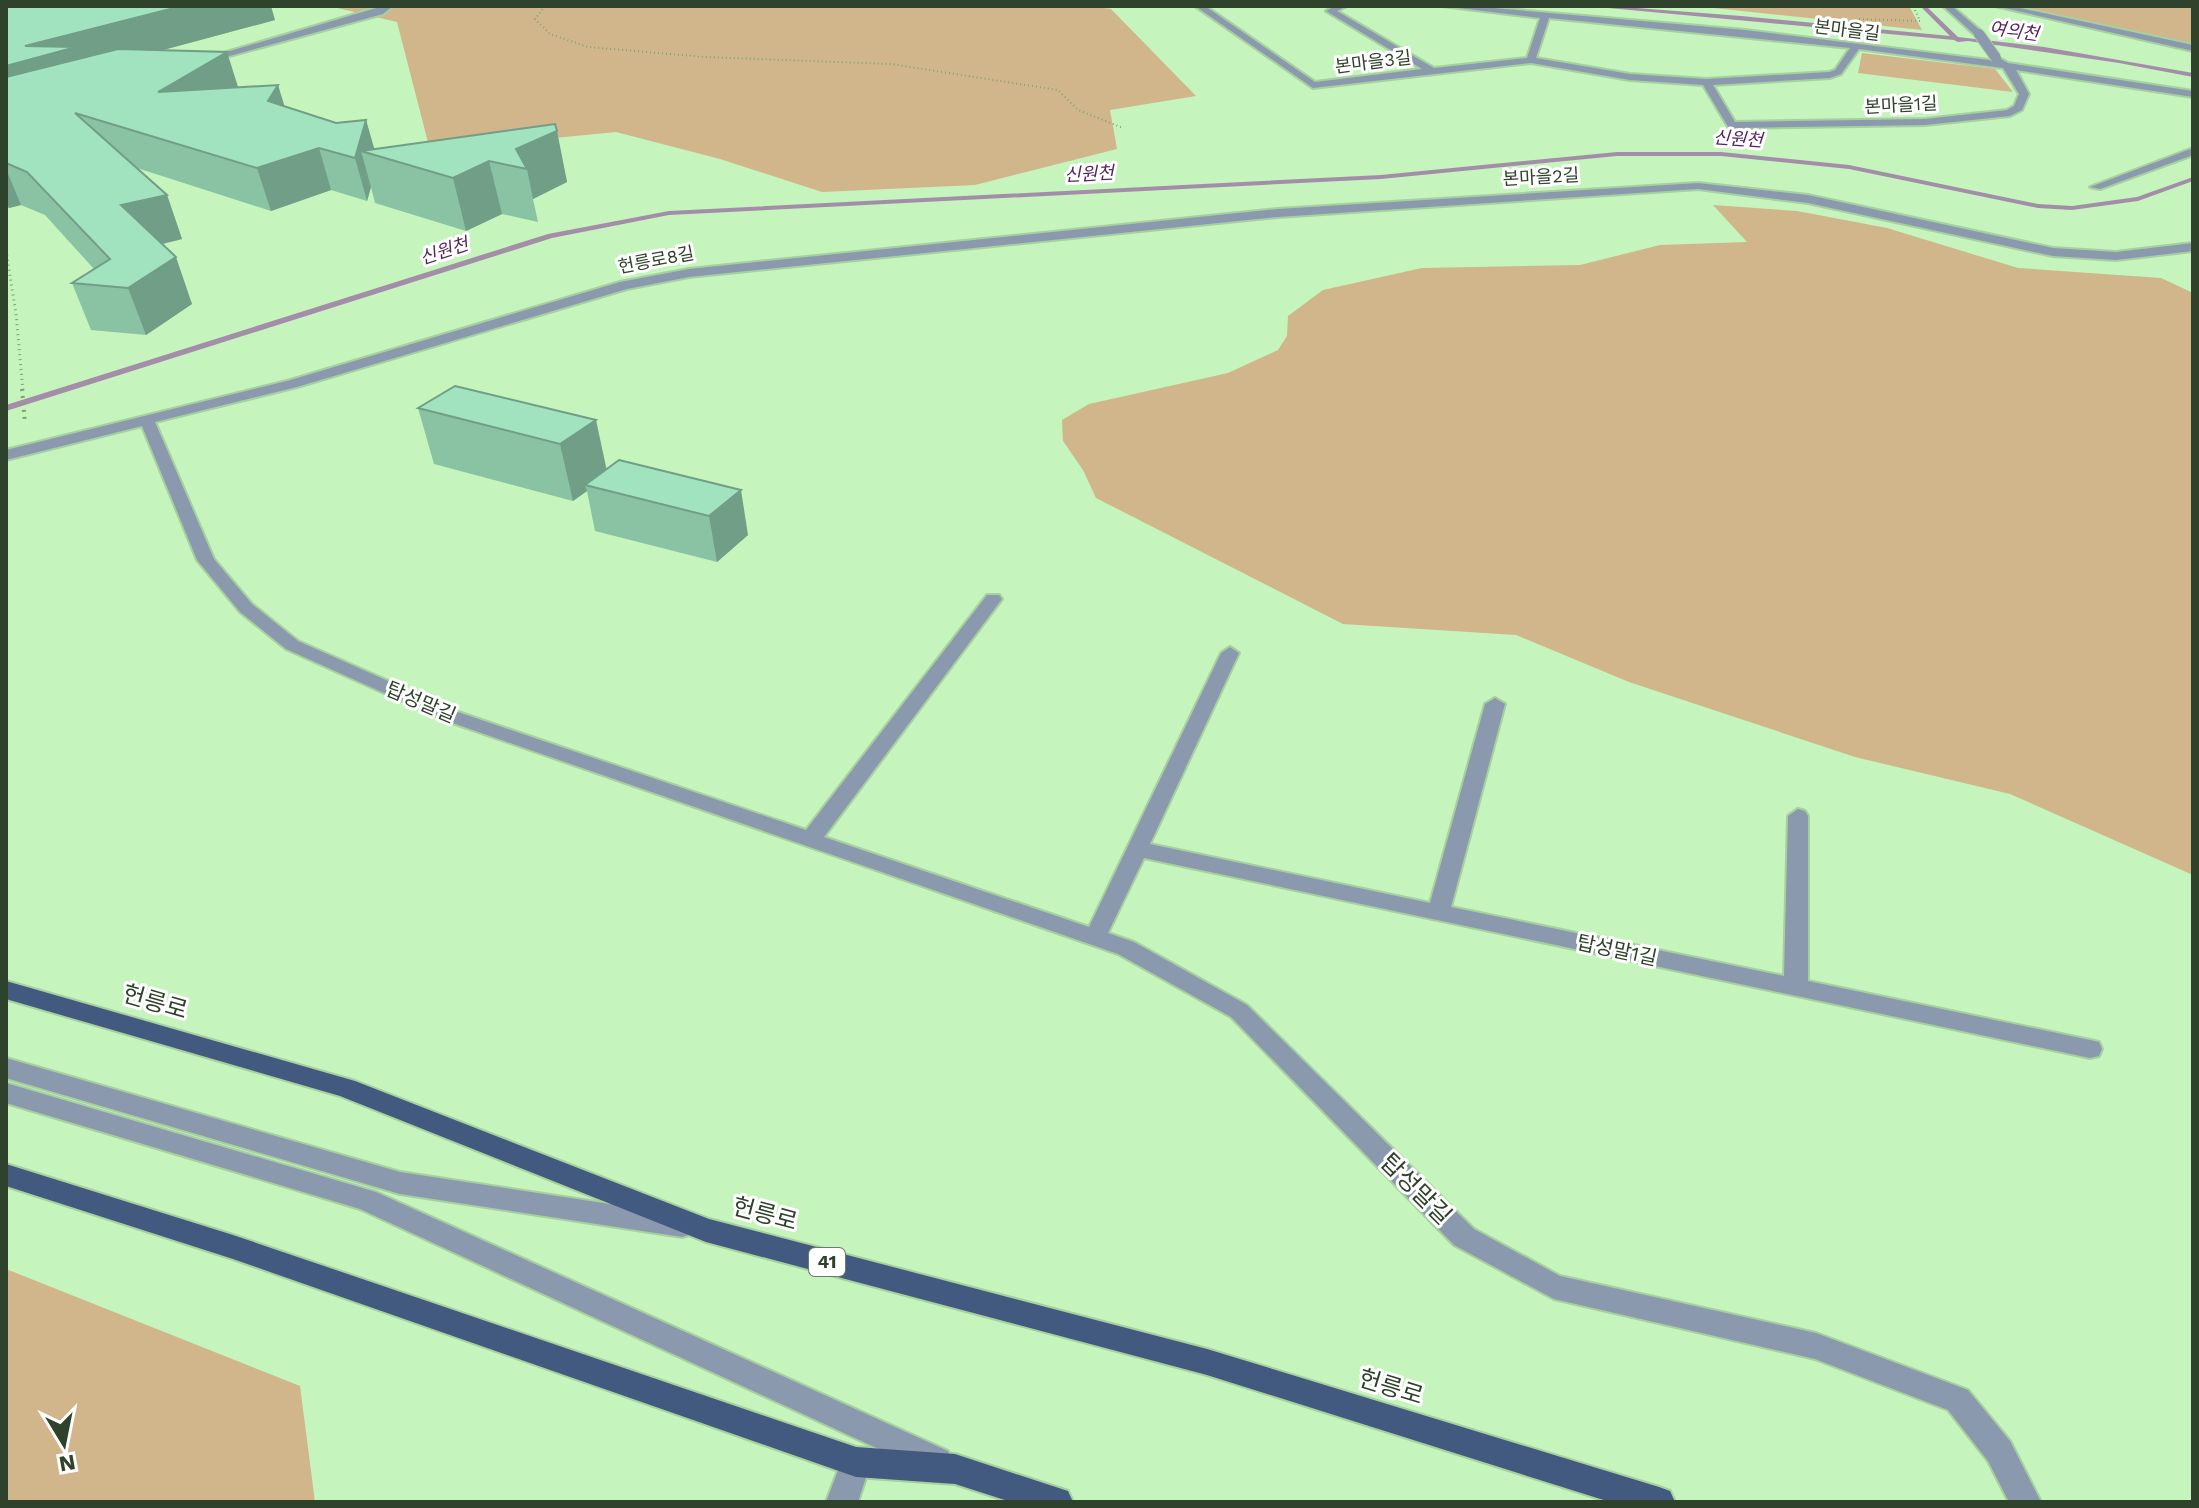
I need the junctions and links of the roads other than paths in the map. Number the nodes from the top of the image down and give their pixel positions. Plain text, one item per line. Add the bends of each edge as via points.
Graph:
1 (389, 6) edge
2 (1199, 6) edge
3 (1343, 6) edge
4 (1446, 6) edge
5 (1947, 6) edge
6 (1999, 6) edge
7 (1544, 18) junction
8 (1855, 47) junction
9 (2193, 48) edge
10 (1531, 60) junction
11 (2000, 61) junction
12 (187, 65) edge
13 (1432, 71) junction
14 (1706, 82) junction
15 (2193, 94) edge
16 (2193, 151) edge
17 (2096, 187) dead end
18 (1333, 209) joint
19 (2193, 247) edge
20 (147, 421) junction
21 (6, 455) edge
22 (993, 599) dead end
23 (1230, 653) dead end
24 (1495, 704) dead end
25 (1798, 816) dead end
26 (810, 840) junction
27 (1137, 849) junction
28 (1439, 912) junction
29 (1095, 938) junction
30 (1796, 987) junction
31 (6, 990) edge
32 (2090, 1049) dead end
33 (6, 1068) edge
34 (6, 1093) edge
35 (6, 1175) edge
36 (706, 1230) junction
37 (856, 1462) junction
38 (955, 1469) junction
39 (842, 1502) edge
40 (1057, 1502) edge
41 (1659, 1502) edge
42 (2025, 1502) edge

1 - 12 street
2 - 13 street, 본마을3길 via 1313,85
3 - 13 street via 1330,11
4 - 7 street, 본마을길
5 - 11 street, bridge
6 - 9 street
7 - 8 street, 본마을길 via 1681,26
7 - 10 street
8 - 11 street, 본마을길
8 - 14 street via 1830,75
10 - 13 street, 본마을3길
10 - 14 street via 1630,77
11 - 14 street, 본마을1길 via 2024,94 2018,108 1925,122 1735,130
11 - 15 street, 본마을길
16 - 17 street
18 - 19 street, 본마을2길 via 1698,186 1808,199 2053,252 2116,256
18 - 20 street, 헌릉로8길 via 689,273 625,285 292,384
20 - 21 street, 헌릉로8길
20 - 26 street, 탑성말길 via 206,560 246,608 292,645 451,716
22 - 26 street
23 - 27 street
24 - 28 street
25 - 30 street
26 - 29 street, 탑성말길
27 - 28 street, 탑성말1길
27 - 29 street
28 - 30 street, 탑성말1길
29 - 42 street, 탑성말길 via 1126,948 1239,1011 1464,1237 1554,1287 1816,1346 1958,1400 1999,1451
30 - 32 street, 탑성말1길
31 - 36 main road, 헌릉로 / 41 via 346,1088
33 - 36 street via 400,1183
34 - 38 street via 367,1200
35 - 37 main road via 233,1247
36 - 41 main road, 헌릉로 / 41 via 1207,1362
37 - 38 main road
37 - 39 street
38 - 40 main road

